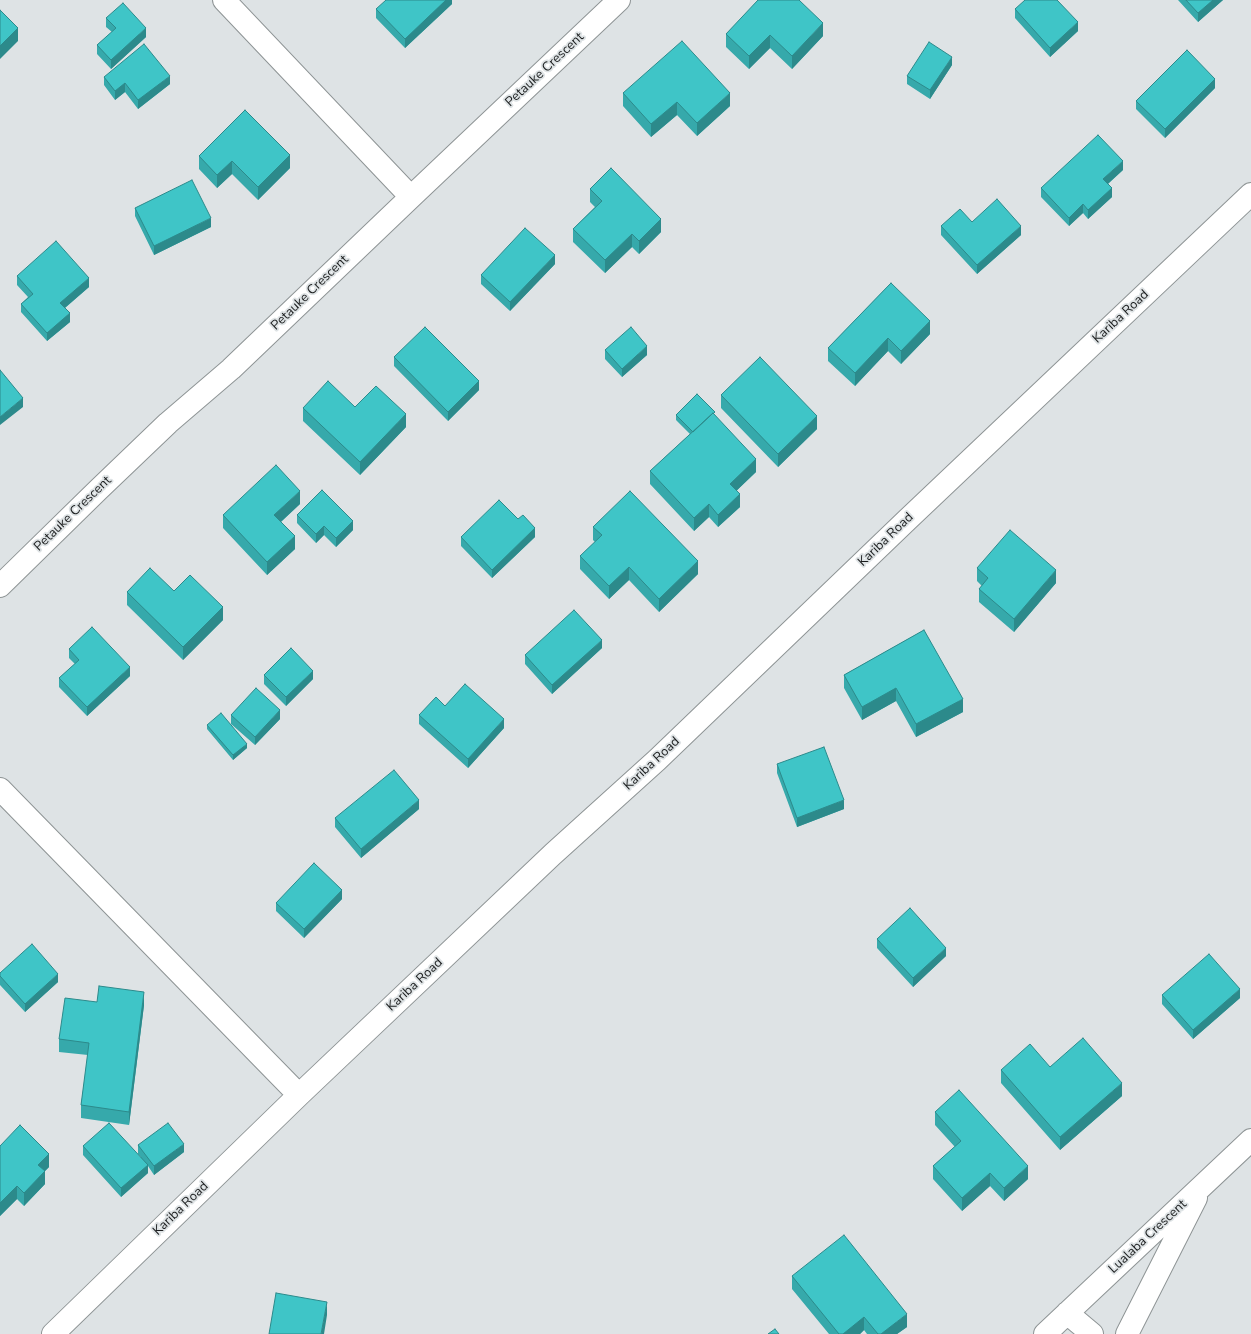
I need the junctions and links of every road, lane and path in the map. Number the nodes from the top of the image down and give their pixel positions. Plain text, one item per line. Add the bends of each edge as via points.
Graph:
1 (224, 0) edge
2 (619, 0) edge
3 (1251, 194) edge
4 (411, 197) junction
5 (0, 586) edge
6 (0, 789) edge
7 (299, 1095) junction
8 (1251, 1140) edge
9 (1203, 1185) junction
10 (1067, 1313) junction
11 (53, 1334) edge
12 (1045, 1334) edge
13 (1092, 1334) edge
14 (1127, 1334) edge

1 - 4 street
2 - 4 street, Petauke Crescent
3 - 7 street, Kariba Road via 657,760 553,854
4 - 5 street, Petauke Crescent via 231,369 168,423
6 - 7 street
7 - 11 street, Kariba Road
8 - 9 street, Lualaba Crescent
9 - 10 street, Lualaba Crescent
9 - 14 street
10 - 12 street, Lualaba Crescent
10 - 13 street

